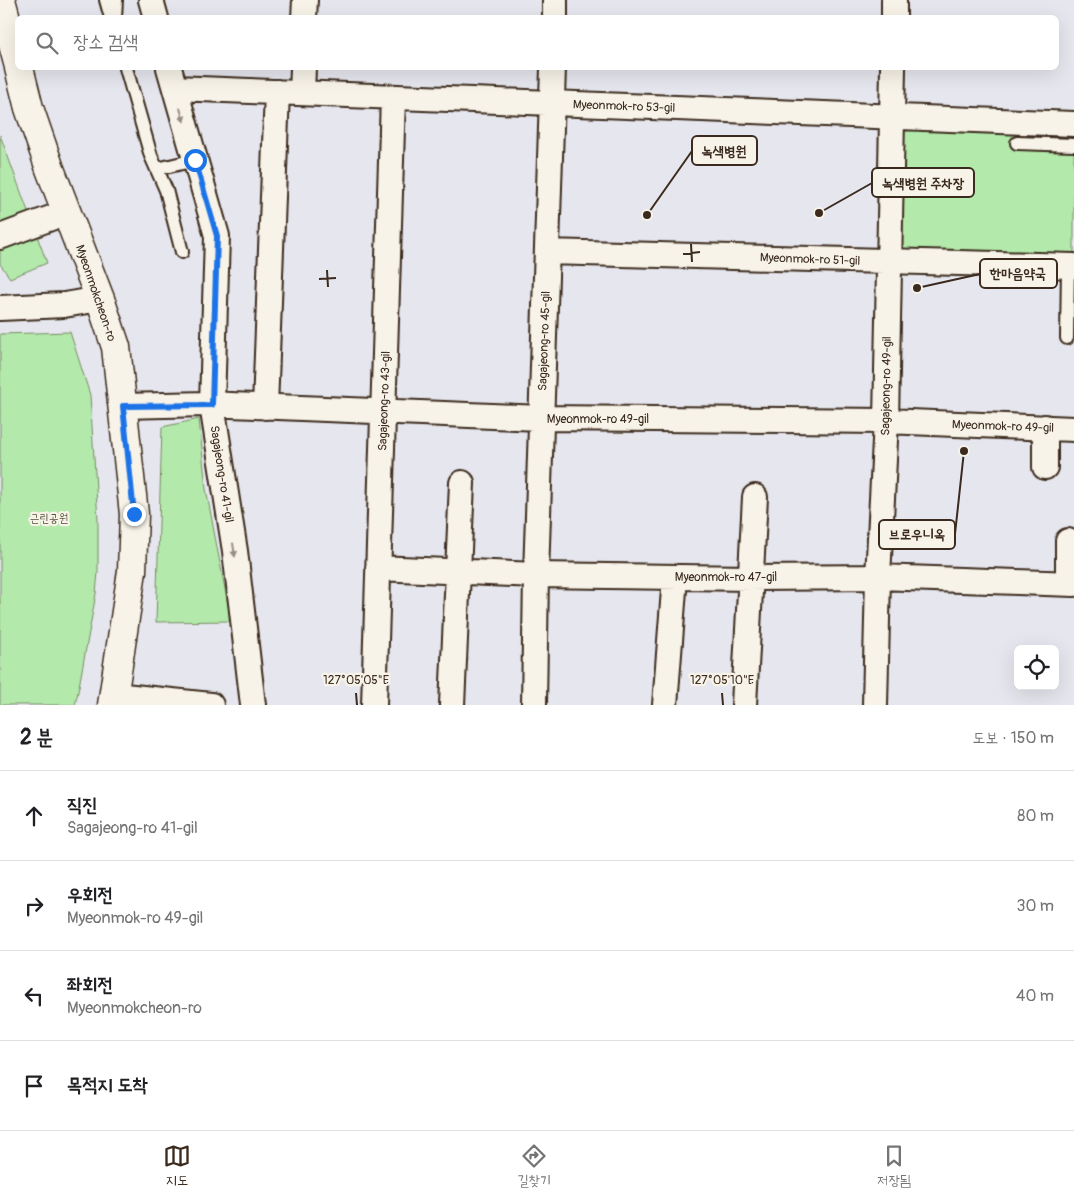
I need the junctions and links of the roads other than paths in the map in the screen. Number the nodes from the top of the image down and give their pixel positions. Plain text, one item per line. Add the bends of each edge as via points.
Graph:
1 (1, 0) edge
2 (106, 0) edge
3 (116, 0) edge
4 (151, 0) edge
5 (305, 0) edge
6 (555, 0) edge
7 (894, 0) edge
8 (110, 15) edge
9 (115, 15) edge
10 (155, 15) edge
11 (304, 15) edge
12 (555, 15) edge
13 (894, 15) edge
14 (15, 52) edge
15 (20, 70) edge
16 (127, 70) edge
17 (302, 70) edge
18 (553, 70) edge
19 (893, 70) edge
20 (172, 78) edge
21 (277, 92) junction
22 (302, 93) junction
23 (393, 97) junction
24 (552, 103) junction
25 (893, 116) junction
26 (1074, 124) edge
27 (1017, 143) dead end
28 (1074, 145) edge
29 (195, 160) junction
30 (157, 169) junction
31 (67, 212) junction
32 (0, 237) edge
33 (182, 252) dead end
34 (547, 252) junction
35 (889, 262) junction
36 (1071, 266) edge
37 (100, 300) junction
38 (0, 308) edge
39 (1067, 338) dead end
40 (212, 405) junction
41 (123, 406) junction
42 (265, 406) junction
43 (383, 410) junction
44 (541, 418) junction
45 (886, 421) junction
46 (1045, 427) junction
47 (1074, 428) edge
48 (1044, 466) dead end
49 (462, 483) dead end
50 (755, 497) dead end
51 (1068, 541) dead end
52 (378, 568) junction
53 (458, 571) junction
54 (536, 575) junction
55 (675, 577) junction
56 (878, 577) junction
57 (751, 578) junction
58 (1071, 584) edge
59 (113, 700) edge
60 (211, 705) edge
61 (254, 705) edge
62 (374, 705) edge
63 (452, 705) edge
64 (534, 705) edge
65 (665, 705) edge
66 (744, 705) edge
67 (875, 705) edge

1 - 14 main road
2 - 8 lane
3 - 9 lane
4 - 10 street
5 - 11 street
6 - 12 street
7 - 13 street
15 - 31 main road, Myeonmokcheon-ro via 35,126
16 - 30 lane
17 - 22 street
18 - 24 street, Sagajeong-ro 45-gil
19 - 25 street, Sagajeong-ro 49-gil
20 - 21 street, Myeonmok-ro 53-gil
20 -> 29 street, Sagajeong-ro 41-gil
21 - 22 street, Myeonmok-ro 53-gil
21 - 42 street
22 - 23 street, Myeonmok-ro 53-gil
23 - 24 street, Myeonmok-ro 53-gil
23 - 43 street, Sagajeong-ro 43-gil
24 - 25 street, Myeonmok-ro 53-gil
24 - 34 street, Sagajeong-ro 45-gil
25 - 26 street, Myeonmok-ro 53-gil
25 - 35 street, Sagajeong-ro 49-gil
27 - 28 lane
29 - 30 lane
29 - 40 street, Sagajeong-ro 41-gil via 217,236
30 - 33 lane via 166,190
31 - 32 street
31 - 37 main road, Myeonmokcheon-ro
34 - 35 street, Myeonmok-ro 51-gil
34 - 44 street, Sagajeong-ro 45-gil
35 - 36 street, Myeonmok-ro 51-gil
35 - 45 street, Sagajeong-ro 49-gil
36 - 39 lane
37 - 38 street
37 - 41 main road, Myeonmokcheon-ro via 116,347
40 - 41 street, Myeonmok-ro 49-gil
40 - 42 street, Myeonmok-ro 49-gil
40 -> 61 street, Sagajeong-ro 41-gil via 235,551
41 - 59 main road, Myeonmokcheon-ro via 134,514 132,571
42 - 43 street, Myeonmok-ro 49-gil
43 - 44 street, Myeonmok-ro 49-gil
43 - 52 street, Sagajeong-ro 43-gil
44 - 45 street, Myeonmok-ro 49-gil
44 - 54 street, Sagajeong-ro 45-gil
45 - 46 street, Myeonmok-ro 49-gil
45 - 56 street, Sagajeong-ro 49-gil
46 - 47 street, Myeonmok-ro 49-gil
46 - 48 street
49 - 53 street
50 - 57 street
51 - 58 street
52 - 53 street, Myeonmok-ro 47-gil
52 - 62 street, Sagajeong-ro 43-gil
53 - 54 street, Myeonmok-ro 47-gil
53 - 63 street
54 - 55 street, Myeonmok-ro 47-gil
54 - 64 street, Sagajeong-ro 45-gil
55 - 57 street, Myeonmok-ro 47-gil
55 - 65 street
56 - 57 street, Myeonmok-ro 47-gil
56 - 58 street, Myeonmok-ro 47-gil
56 - 67 street, Sagajeong-ro 49-gil
57 - 66 street
59 - 60 street

